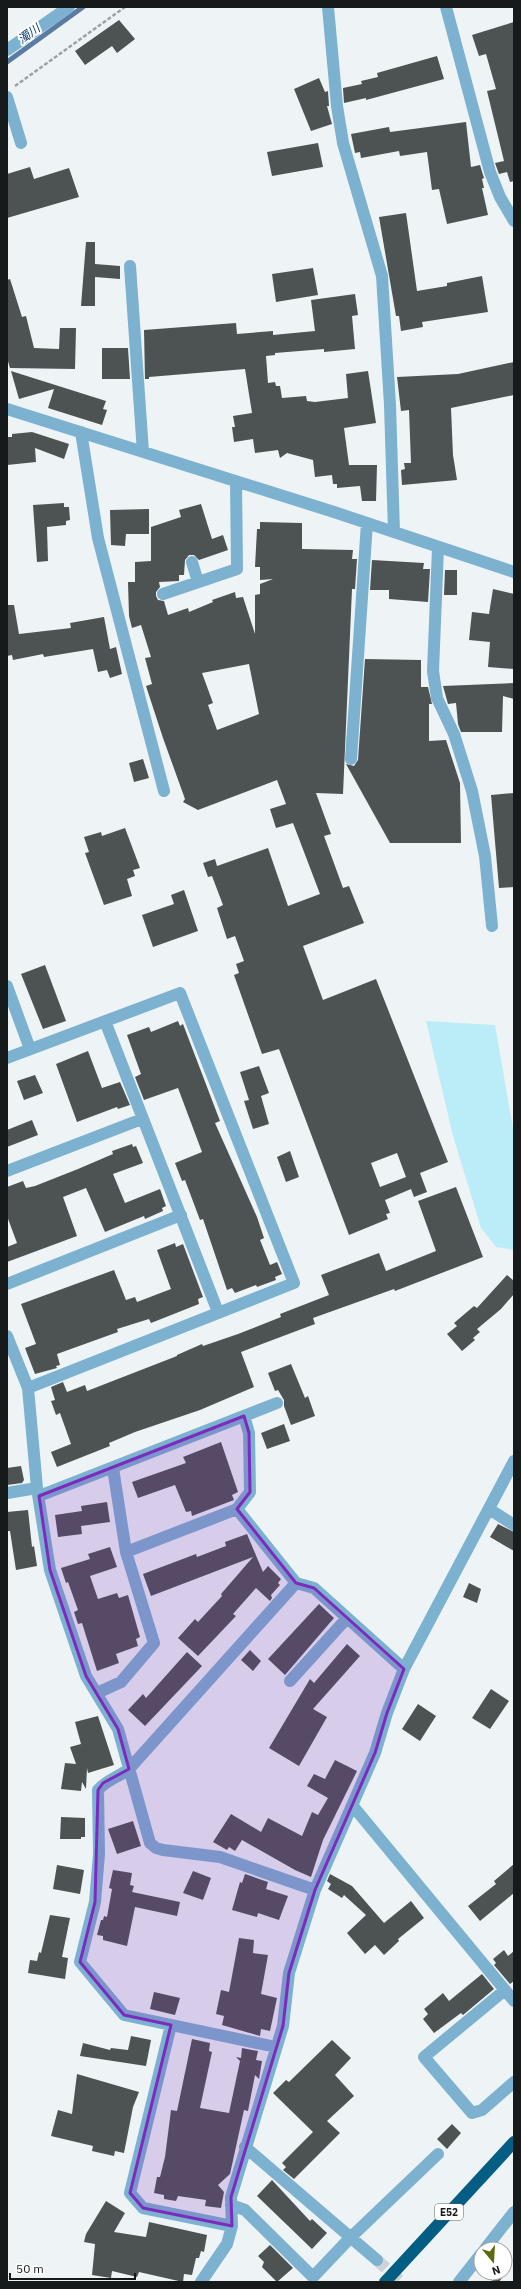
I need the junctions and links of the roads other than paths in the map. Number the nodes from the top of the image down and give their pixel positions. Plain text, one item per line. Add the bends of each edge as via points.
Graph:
1 (69, 7) edge
2 (328, 7) edge
3 (446, 7) edge
4 (7, 50) edge
5 (9, 93) edge
6 (21, 143) dead end
7 (512, 215) edge
8 (130, 266) dead end
9 (7, 409) edge
10 (81, 432) junction
11 (143, 452) junction
12 (236, 481) junction
13 (367, 523) junction
14 (394, 532) junction
15 (438, 548) junction
16 (192, 562) dead end
17 (514, 572) edge
18 (198, 582) junction
19 (163, 594) dead end
20 (351, 759) dead end
21 (164, 790) dead end
22 (492, 926) dead end
23 (7, 986) edge
24 (105, 1021) junction
25 (30, 1049) junction
26 (7, 1058) edge
27 (142, 1119) junction
28 (7, 1171) edge
29 (181, 1215) junction
30 (7, 1284) edge
31 (218, 1312) junction
32 (7, 1338) edge
33 (28, 1388) junction
34 (277, 1403) dead end
35 (244, 1416) junction
36 (514, 1461) edge
37 (113, 1468) junction
38 (38, 1492) junction
39 (7, 1493) edge
40 (237, 1509) junction
41 (489, 1509) junction
42 (514, 1525) edge
43 (126, 1552) junction
44 (296, 1583) junction
45 (347, 1618) junction
46 (404, 1669) junction
47 (290, 1682) dead end
48 (97, 1693) junction
49 (128, 1769) junction
50 (352, 1805) junction
51 (315, 1890) junction
52 (505, 1990) junction
53 (514, 2001) edge
54 (171, 2025) junction
55 (276, 2047) junction
56 (514, 2082) edge
57 (514, 2142) edge
58 (245, 2147) junction
59 (438, 2154) dead end
60 (231, 2205) junction
61 (514, 2212) edge
62 (232, 2226) junction
63 (350, 2238) junction
64 (491, 2241) edge
65 (376, 2260) tunnel mouth
66 (473, 2264) edge
67 (201, 2282) edge
68 (385, 2282) edge
69 (459, 2282) edge

1 - 4 street
2 - 14 street via 343,143 382,276
3 - 7 street via 490,172 500,197
5 - 6 street
8 - 11 street
9 - 10 street
10 - 11 street
10 - 21 street via 98,538
11 - 12 street
12 - 13 street
12 - 18 street via 237,569
13 - 14 street
13 - 20 street
14 - 15 street
15 - 17 street
15 - 22 street via 433,671 437,698 454,734 472,791 485,856
16 - 18 street
18 - 19 street
23 - 25 street
24 - 25 street
24 - 27 street
24 - 31 street via 180,993 294,1283
25 - 26 street
27 - 28 street
27 - 29 street
29 - 30 street
29 - 31 street
31 - 33 street
32 - 33 street
33 - 38 street
34 - 35 street
35 - 37 street
35 - 40 street via 249,1433 250,1492
36 - 41 street
37 - 38 street
37 - 43 street
38 - 39 street
38 - 48 street via 50,1570 86,1676
40 - 43 street
40 - 44 street
41 - 42 street
41 - 46 street
43 - 48 street via 154,1643 121,1682
44 - 45 street via 314,1588
44 - 49 street
45 - 46 street
45 - 47 street
46 - 50 street via 386,1713 375,1753
48 - 49 street via 118,1729
49 - 51 street via 150,1842 156,1848 220,1857
49 - 54 street via 122,1775 104,1783 98,1790 99,1854 95,1902 80,1962 124,2015
50 - 51 street
50 - 52 street
51 - 55 street via 289,1973 283,2026
52 - 53 street
52 - 56 street via 424,2057 472,2113 482,2110
54 - 55 street
54 - 62 street via 130,2193 143,2208
55 - 58 street
57 - 68 highway, E52
58 - 60 street
58 - 63 street
59 - 63 street
60 - 62 street
60 - 63 street via 245,2210 314,2277
61 - 64 street
62 - 67 street via 227,2244
63 - 65 street
66 - 69 street

